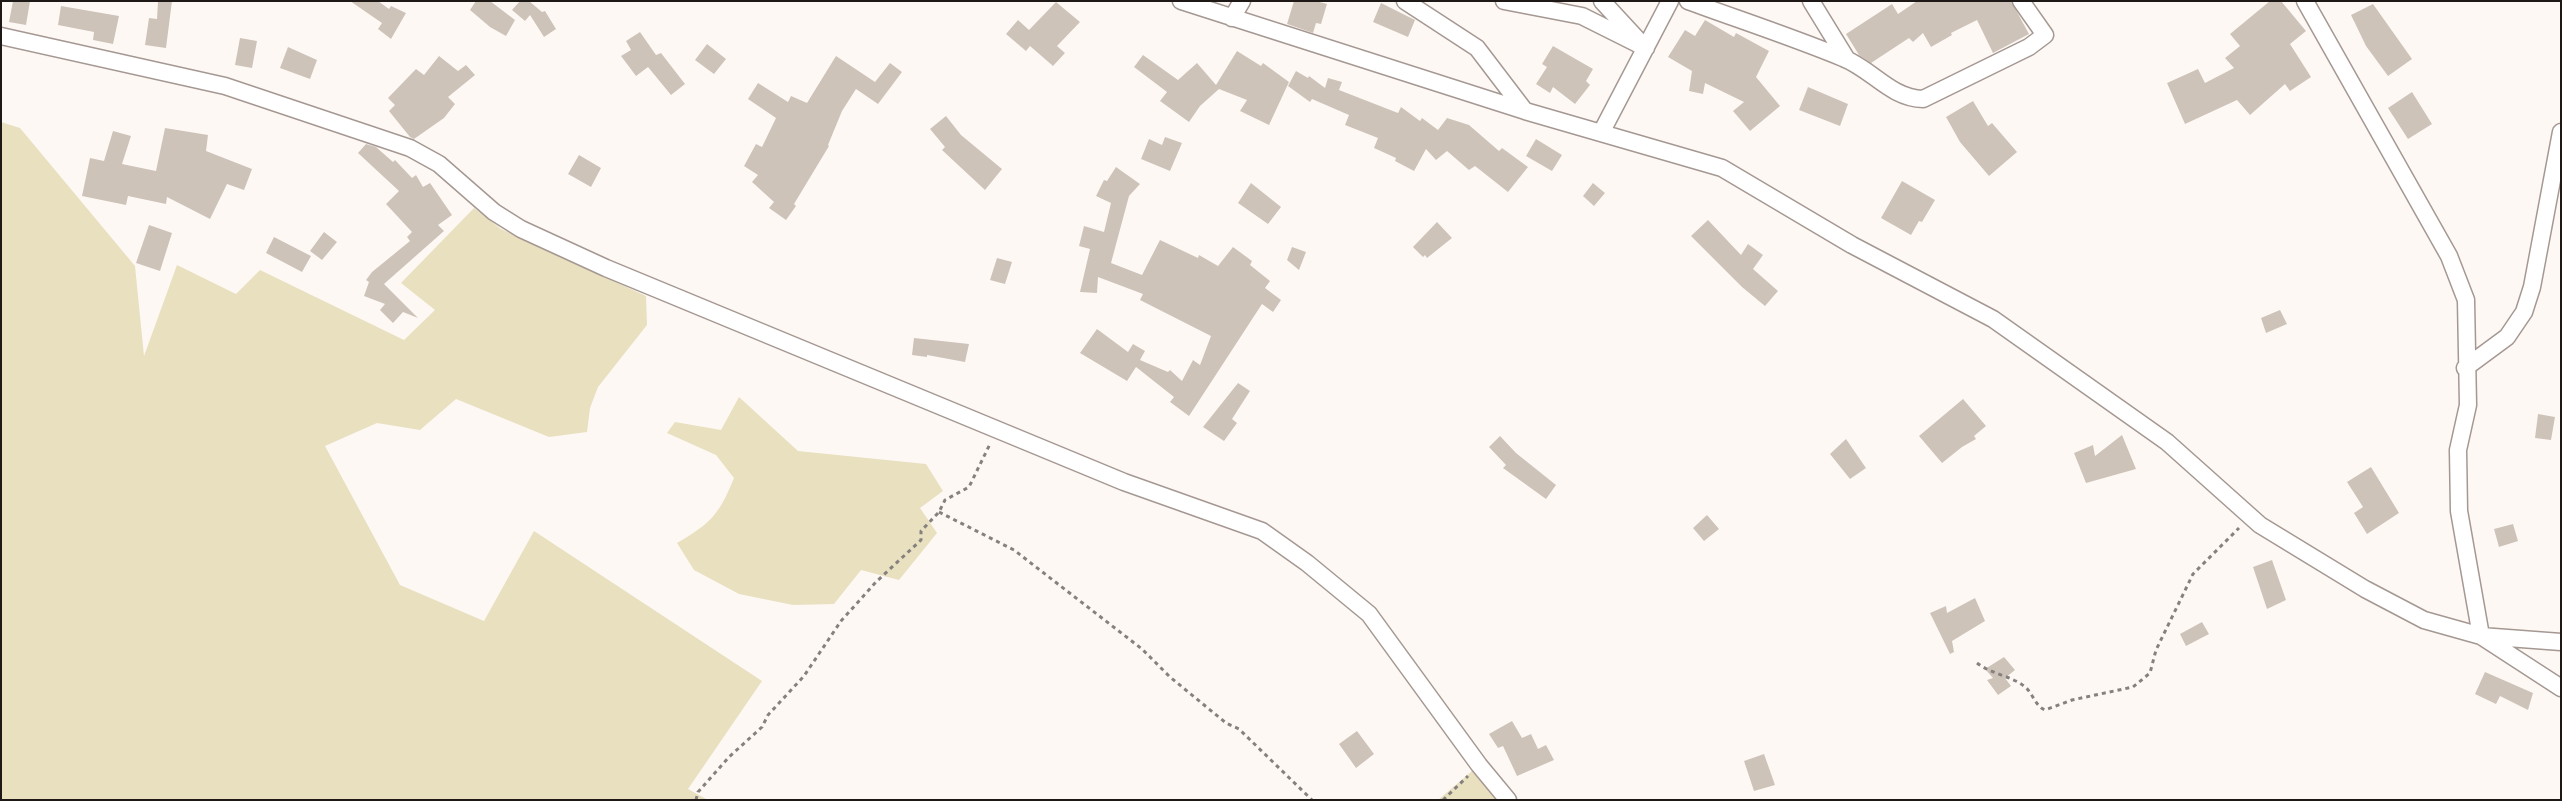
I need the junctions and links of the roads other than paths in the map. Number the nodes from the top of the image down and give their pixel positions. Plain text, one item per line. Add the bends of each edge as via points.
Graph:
1 (1181, 1) edge
2 (1242, 1) edge
3 (1405, 1) edge
4 (1504, 1) edge
5 (1602, 1) edge
6 (1670, 1) edge
7 (1688, 1) edge
8 (1810, 1) edge
9 (2021, 1) edge
10 (2305, 1) edge
11 (1232, 18) junction
12 (1, 36) edge
13 (1646, 48) junction
14 (1846, 58) junction
15 (1525, 111) junction
16 (2561, 132) edge
17 (1601, 133) junction
18 (2466, 368) junction
19 (2481, 636) junction
20 (2561, 642) edge
21 (2561, 688) edge
22 (1508, 800) edge

1 - 11 street
2 - 11 street
3 - 15 street via 1477,48
4 - 13 street via 1582,16
5 - 13 street
6 - 13 street
7 - 14 street
8 - 14 street
9 - 14 street via 2045,35 2028,47 1923,99 1912,98 1882,85
10 - 18 street via 2449,256 2466,300
11 - 15 street
12 - 22 street via 225,86 410,148 439,164 494,212 521,229 606,268 1124,482 1262,531 1370,614
13 - 17 street
15 - 17 street
16 - 18 street via 2532,286 2524,312 2507,337
17 - 19 street via 1722,168 1852,245 1993,319 2167,442 2260,525 2365,590 2424,620
18 - 19 street via 2468,405 2458,450 2459,511
19 - 20 street
19 - 21 street

